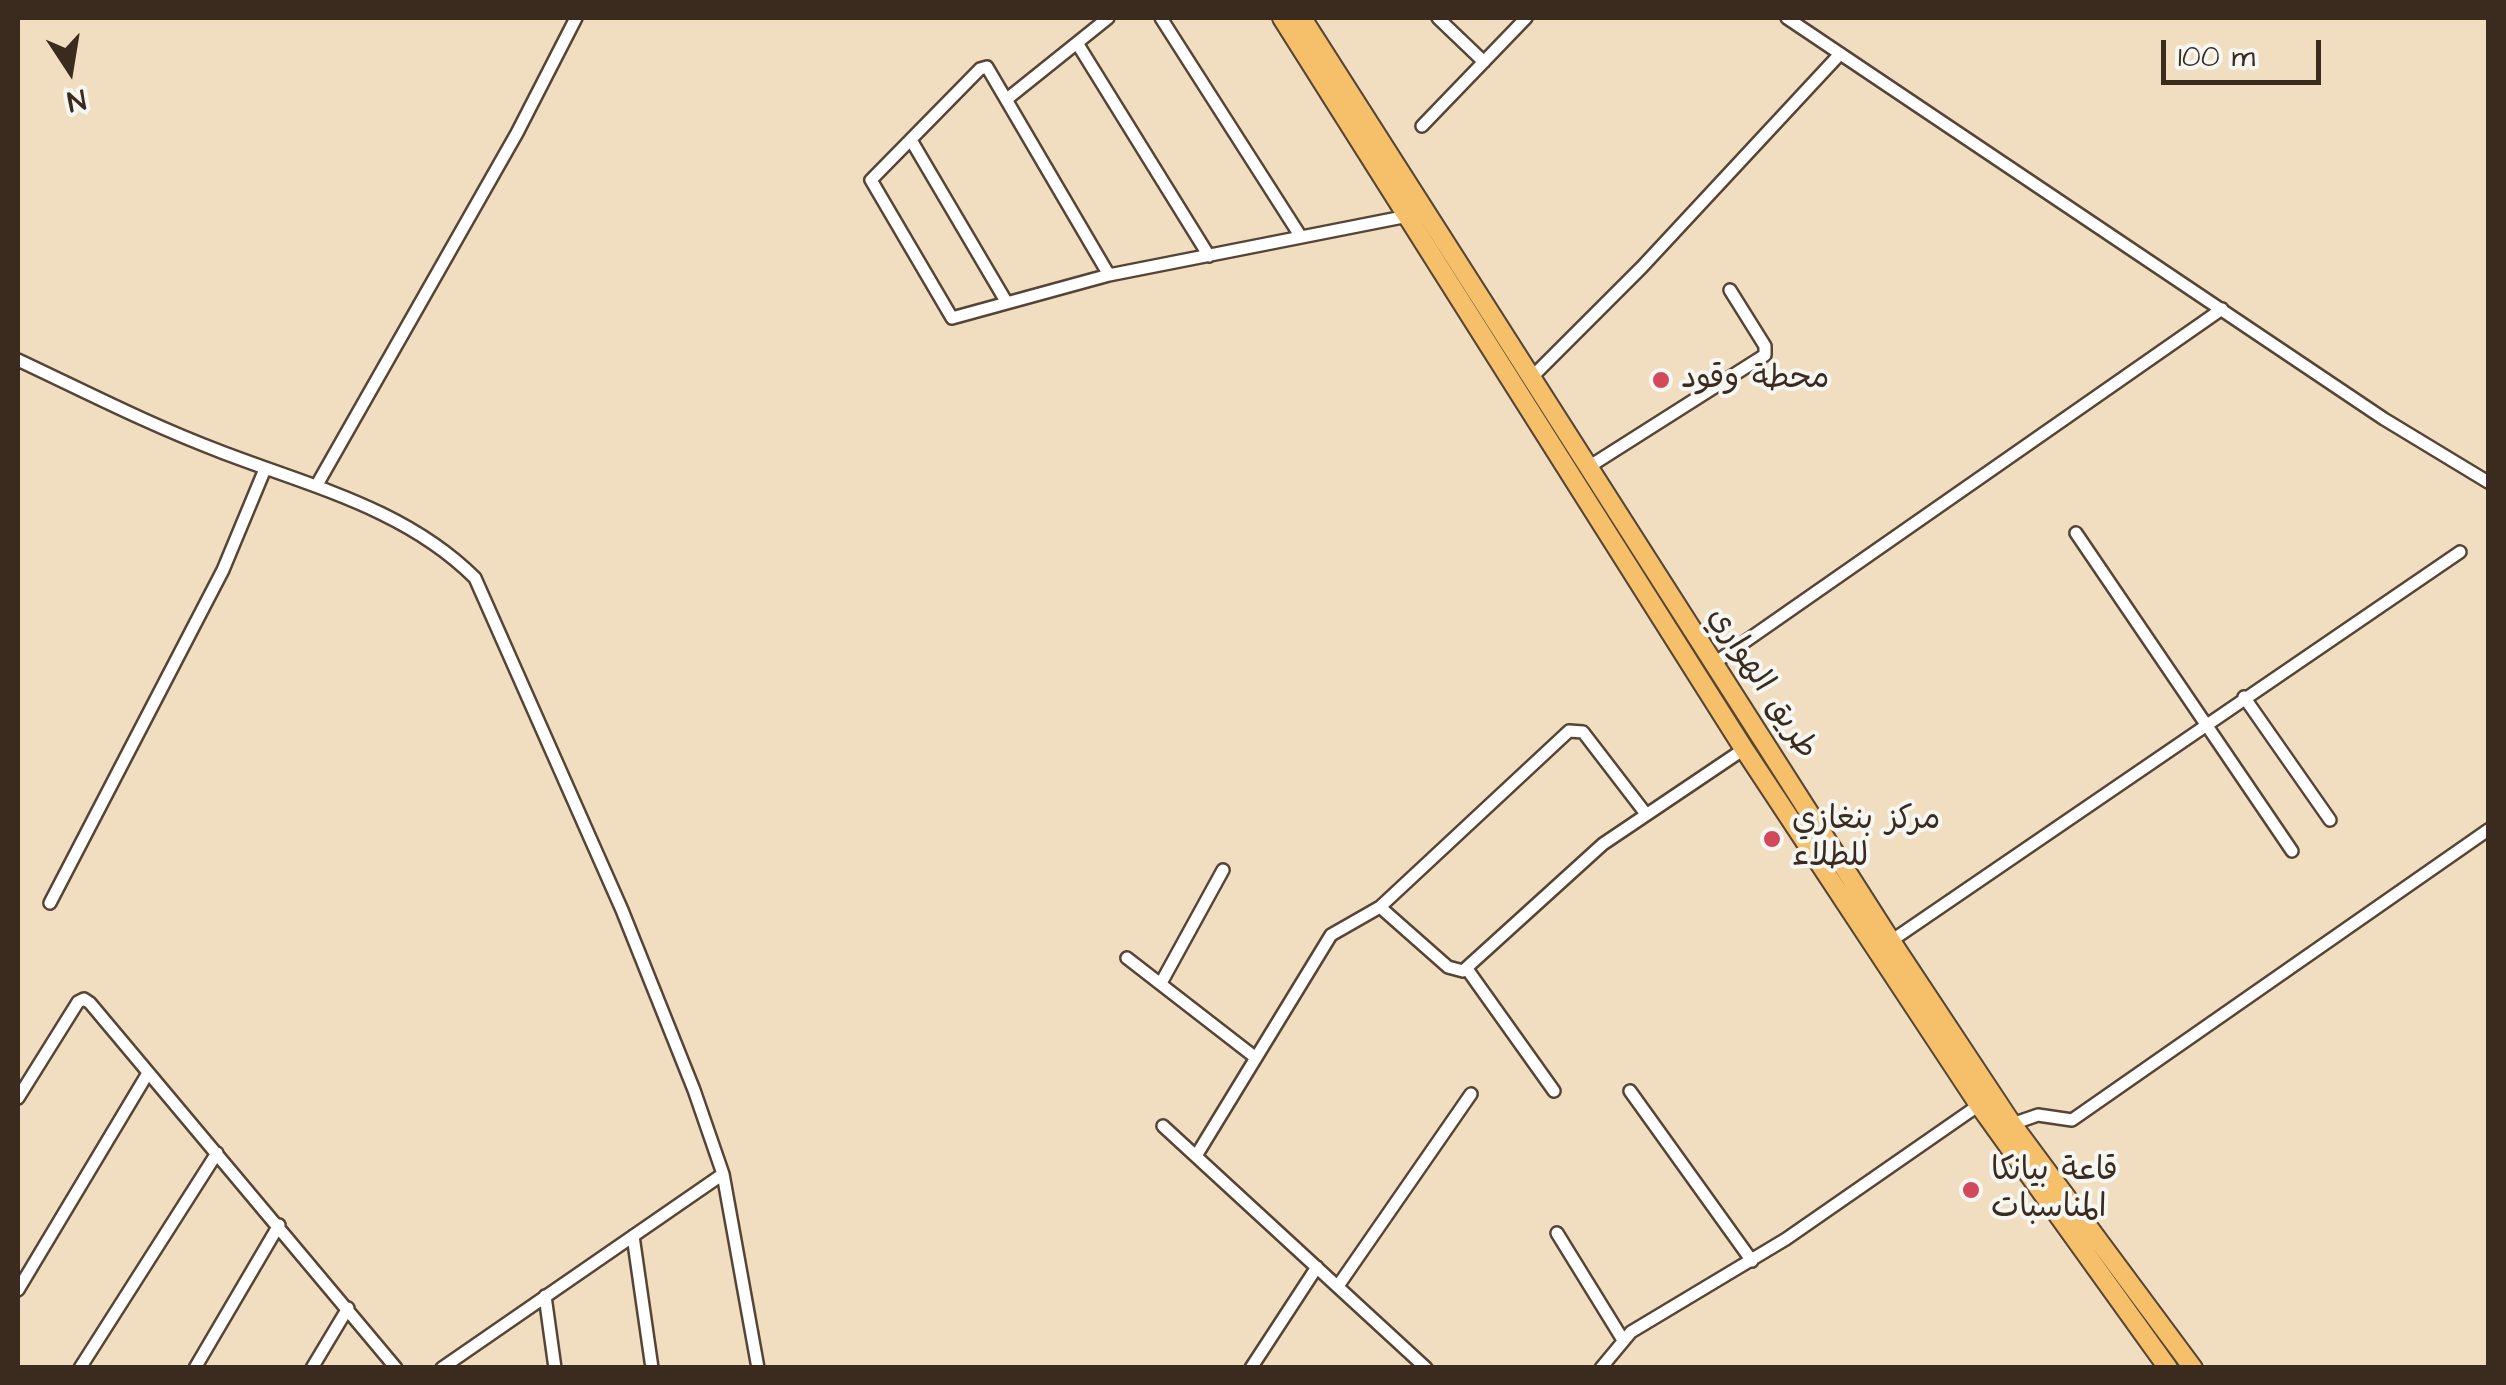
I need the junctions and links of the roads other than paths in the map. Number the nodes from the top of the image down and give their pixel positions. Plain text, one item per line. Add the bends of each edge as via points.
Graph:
1 (576, 18) edge
2 (1108, 18) edge
3 (1160, 18) edge
4 (1282, 18) edge
5 (1302, 18) edge
6 (1438, 18) edge
7 (1526, 18) edge
8 (1786, 18) edge
9 (1077, 43) junction
10 (1840, 54) junction
11 (1484, 62) junction
12 (1007, 99) junction
13 (1422, 126) dead end
14 (911, 140) junction
15 (1408, 216) junction
16 (1301, 237) junction
17 (1208, 256) junction
18 (1109, 275) junction
19 (1730, 290) dead end
20 (1007, 303) junction
21 (2222, 310) junction
22 (18, 360) edge
23 (1530, 379) junction
24 (1587, 468) junction
25 (265, 469) junction
26 (2488, 482) edge
27 (318, 484) junction
28 (2076, 534) dead end
29 (2460, 552) dead end
30 (1713, 664) junction
31 (2244, 697) junction
32 (2204, 724) junction
33 (1744, 749) junction
34 (1646, 814) junction
35 (2330, 820) dead end
36 (2488, 830) edge
37 (2292, 850) dead end
38 (1223, 870) dead end
39 (50, 903) dead end
40 (1380, 907) junction
41 (1891, 941) junction
42 (1127, 958) dead end
43 (1468, 969) junction
44 (1161, 983) junction
45 (1256, 1058) junction
46 (148, 1073) junction
47 (1554, 1091) dead end
48 (1630, 1091) dead end
49 (1471, 1094) dead end
50 (18, 1098) edge
51 (1979, 1105) junction
52 (2012, 1124) junction
53 (1163, 1126) dead end
54 (216, 1153) junction
55 (1196, 1156) junction
56 (723, 1174) junction
57 (2040, 1174) junction
58 (279, 1225) junction
59 (1557, 1233) dead end
60 (633, 1236) junction
61 (1752, 1261) junction
62 (1317, 1267) junction
63 (1338, 1286) junction
64 (18, 1290) edge
65 (545, 1296) junction
66 (348, 1308) junction
67 (1623, 1340) junction
68 (454, 1363) edge
69 (80, 1368) edge
70 (195, 1368) edge
71 (312, 1368) edge
72 (396, 1368) edge
73 (442, 1368) edge
74 (555, 1368) edge
75 (652, 1368) edge
76 (758, 1368) edge
77 (1251, 1368) edge
78 (1426, 1368) edge
79 (1601, 1368) edge
80 (2168, 1368) edge
81 (2193, 1368) edge

1 - 27 street
2 - 9 street
3 - 16 street
4 - 15 highway, طريق الهواري
5 - 23 highway, طريق الهواري
6 - 11 street
7 - 11 street
8 - 10 street
9 - 12 street
9 - 17 street
10 - 21 street
10 - 23 street
11 - 13 street
12 - 14 street via 984,67
12 - 18 street
14 - 20 street
14 - 20 street via 871,183 944,312 957,318
15 - 16 street
15 - 33 highway, طريق الهواري
16 - 17 street
17 - 18 street
18 - 20 street
19 - 24 street via 1765,356
21 - 26 street
21 - 30 street
22 - 25 street
23 - 24 highway, طريق الهواري
24 - 30 highway, طريق الهواري
25 - 27 street
25 - 39 street via 223,570
27 - 56 street via 437,545 476,578 622,910
28 - 32 street
29 - 31 street
30 - 41 highway, طريق الهواري
31 - 32 street
31 - 35 street
32 - 37 street
32 - 41 street
33 - 34 street
33 - 51 highway, طريق الهواري
34 - 40 street via 1583,732 1569,730
34 - 43 street via 1603,844
36 - 52 street via 2072,1120 2038,1115
38 - 44 street
40 - 43 street via 1448,966
40 - 45 street via 1332,935
41 - 52 highway, طريق الهواري
42 - 44 street
43 - 47 street
44 - 45 street
45 - 55 street
46 - 50 street via 84,999
46 - 54 street
46 - 64 street
48 - 61 street
49 - 63 street
51 - 57 highway, طريق الهواري
51 - 61 street
52 - 57 highway, طريق الهواري
53 - 55 street
54 - 58 street
54 - 69 street
55 - 62 street
56 - 60 street
56 - 76 street
57 - 80 highway, طريق الهواري
57 - 81 highway, طريق الهواري
58 - 66 street
58 - 70 street
59 - 67 street
60 - 65 street
60 - 75 street
61 - 67 street
62 - 63 street
62 - 77 street
63 - 78 street
65 - 68 street
65 - 74 street
66 - 71 street
66 - 72 street
67 - 79 street
68 - 73 street

